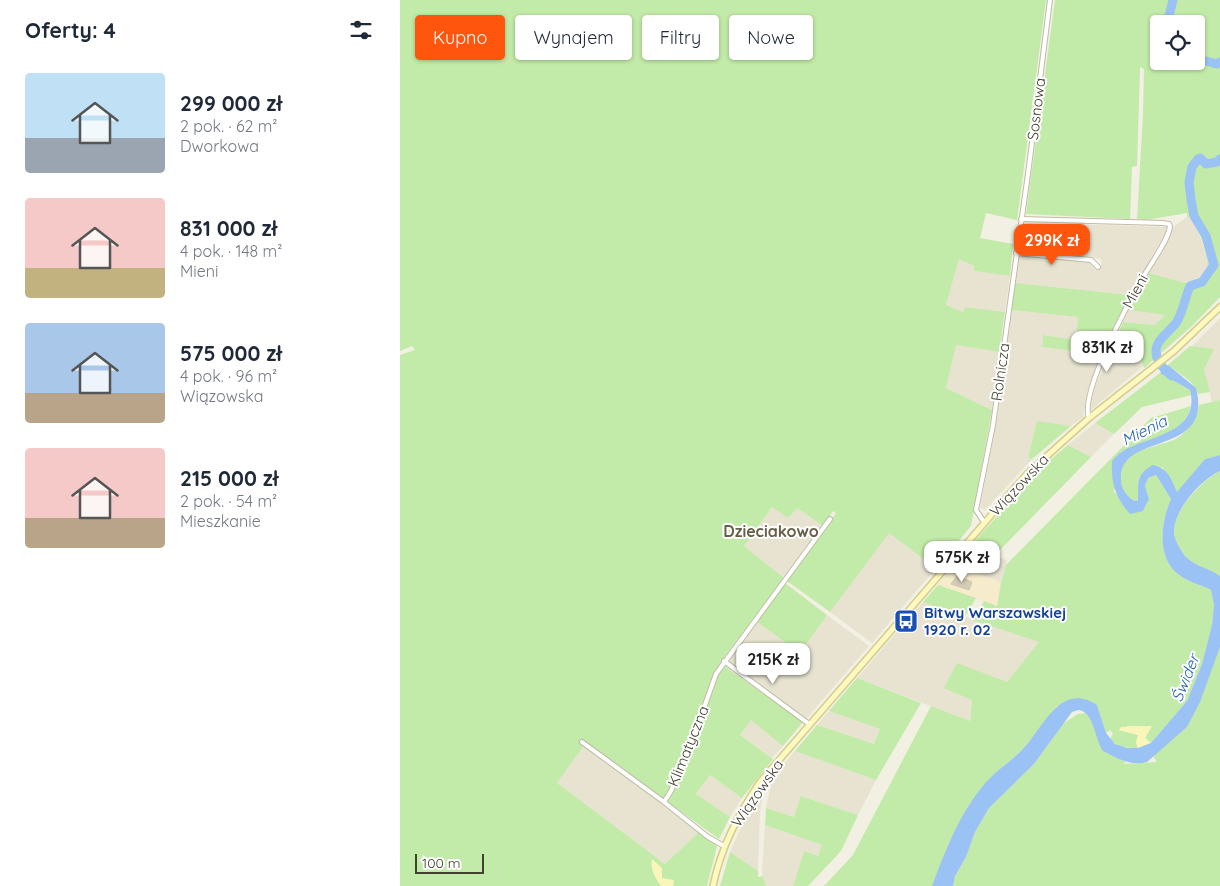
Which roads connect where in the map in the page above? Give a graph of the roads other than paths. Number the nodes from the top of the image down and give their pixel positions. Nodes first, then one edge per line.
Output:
1 (1050, 0) edge
2 (1021, 219) junction
3 (1016, 253) junction
4 (1098, 267) dead end
5 (1220, 307) edge
6 (1089, 418) junction
7 (830, 518) dead end
8 (984, 522) junction
9 (724, 661) junction
10 (809, 724) junction
11 (582, 742) dead end
12 (664, 802) junction
13 (724, 846) junction
14 (713, 886) edge

1 - 2 street, Sosnowa
2 - 3 street, Rolnicza
2 - 6 street, Mieni
3 - 4 street
3 - 8 street, Rolnicza
5 - 6 main road, Wiązowska
6 - 8 main road, Wiązowska
7 - 9 street, Klimatyczna
8 - 10 main road, Wiązowska
9 - 10 street
9 - 12 street, Klimatyczna
10 - 13 main road, Wiązowska
11 - 12 street
12 - 13 street
13 - 14 main road, Wiązowska

